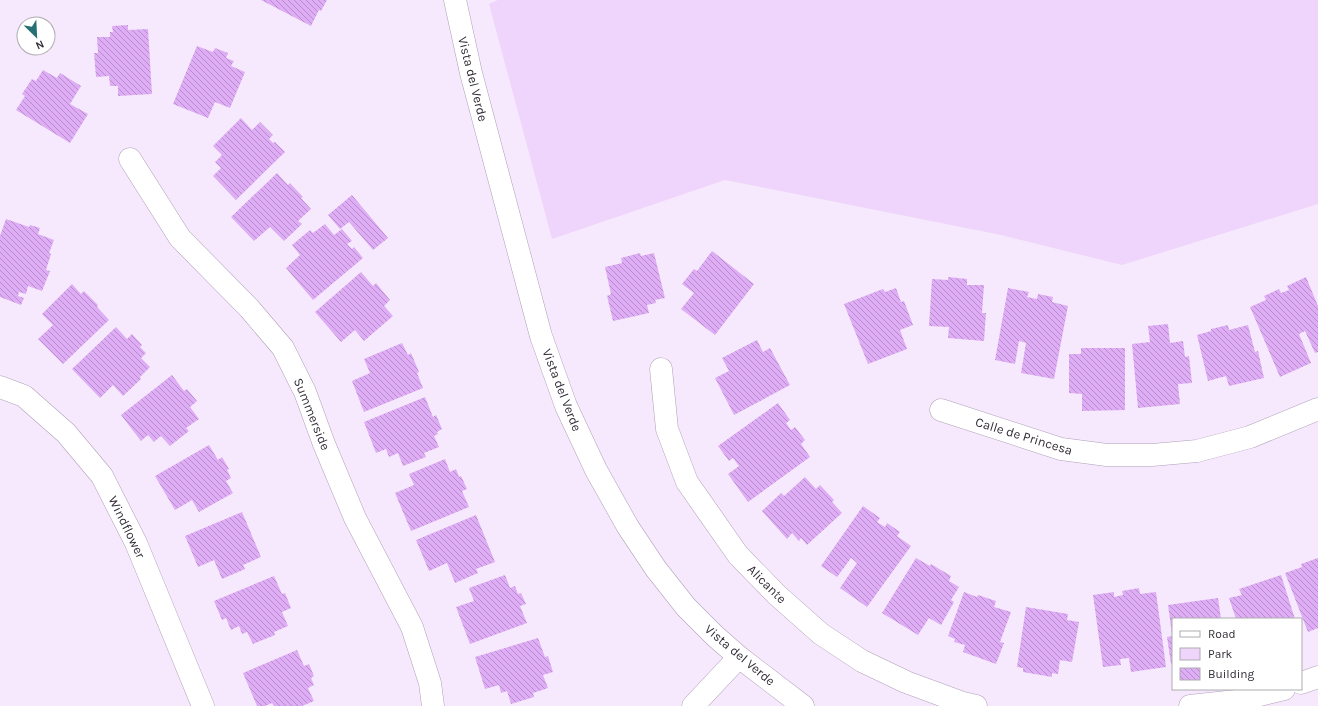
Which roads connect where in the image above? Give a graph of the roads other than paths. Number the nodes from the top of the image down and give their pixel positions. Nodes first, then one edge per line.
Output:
1 (455, 0) edge
2 (130, 159) dead end
3 (661, 370) dead end
4 (0, 387) edge
5 (1318, 409) edge
6 (941, 410) dead end
7 (739, 657) junction
8 (1318, 677) edge
9 (1302, 684) edge
10 (1280, 690) edge
11 (203, 706) edge
12 (433, 706) edge
13 (693, 706) edge
14 (803, 706) edge
15 (976, 706) edge
16 (1190, 706) edge

1 - 7 street, Vista del Verde
2 - 12 street, Summerside
3 - 15 street, Alicante
4 - 11 street, Windflower
5 - 6 street, Calle de Princesa
7 - 13 street
7 - 14 street, Vista del Verde
8 - 9 street
10 - 16 street

